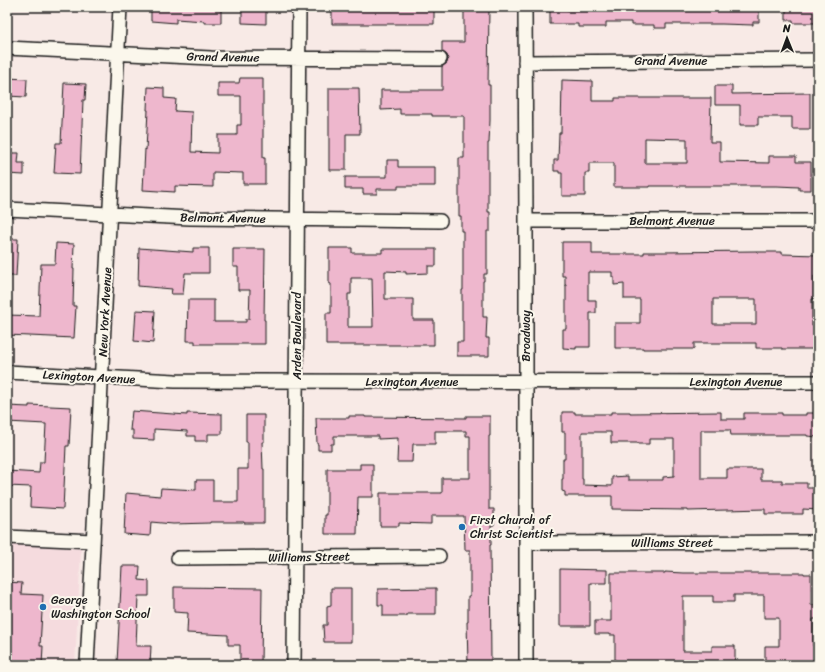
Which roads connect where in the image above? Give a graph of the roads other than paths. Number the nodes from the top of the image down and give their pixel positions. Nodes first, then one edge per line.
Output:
1 (120, 7) edge
2 (299, 7) edge
3 (525, 7) edge
4 (7, 48) edge
5 (118, 53) junction
6 (299, 58) junction
7 (440, 59) dead end
8 (818, 60) edge
9 (525, 62) junction
10 (7, 209) edge
11 (110, 214) junction
12 (298, 219) junction
13 (440, 221) dead end
14 (526, 221) junction
15 (818, 221) edge
16 (7, 372) edge
17 (102, 377) junction
18 (296, 382) junction
19 (525, 382) junction
20 (818, 382) edge
21 (7, 537) edge
22 (93, 541) junction
23 (818, 542) edge
24 (526, 543) junction
25 (439, 556) dead end
26 (178, 558) dead end
27 (295, 558) junction
28 (87, 665) edge
29 (294, 665) edge
30 (526, 665) edge

1 - 5 street, New York Avenue
2 - 6 street, Arden Boulevard
3 - 9 street, Broadway
4 - 5 street, Grand Avenue
5 - 6 street, Grand Avenue
5 - 11 street, New York Avenue
6 - 7 street, Grand Avenue
6 - 12 street, Arden Boulevard
8 - 9 street, Grand Avenue
9 - 14 street, Broadway
10 - 11 street, Belmont Avenue
11 - 12 street, Belmont Avenue
11 - 17 street, New York Avenue
12 - 13 street, Belmont Avenue
12 - 18 street, Arden Boulevard
14 - 15 street, Belmont Avenue
14 - 19 street, Broadway
16 - 17 street, Lexington Avenue
17 - 18 street, Lexington Avenue
17 - 22 street, New York Avenue
18 - 19 street, Lexington Avenue
18 - 27 street, Arden Boulevard
19 - 20 street, Lexington Avenue
19 - 24 street, Broadway
21 - 22 street
22 - 28 street, New York Avenue
23 - 24 street, Williams Street
24 - 30 street, Broadway
25 - 27 street, Williams Street
26 - 27 street, Williams Street
27 - 29 street, Arden Boulevard

